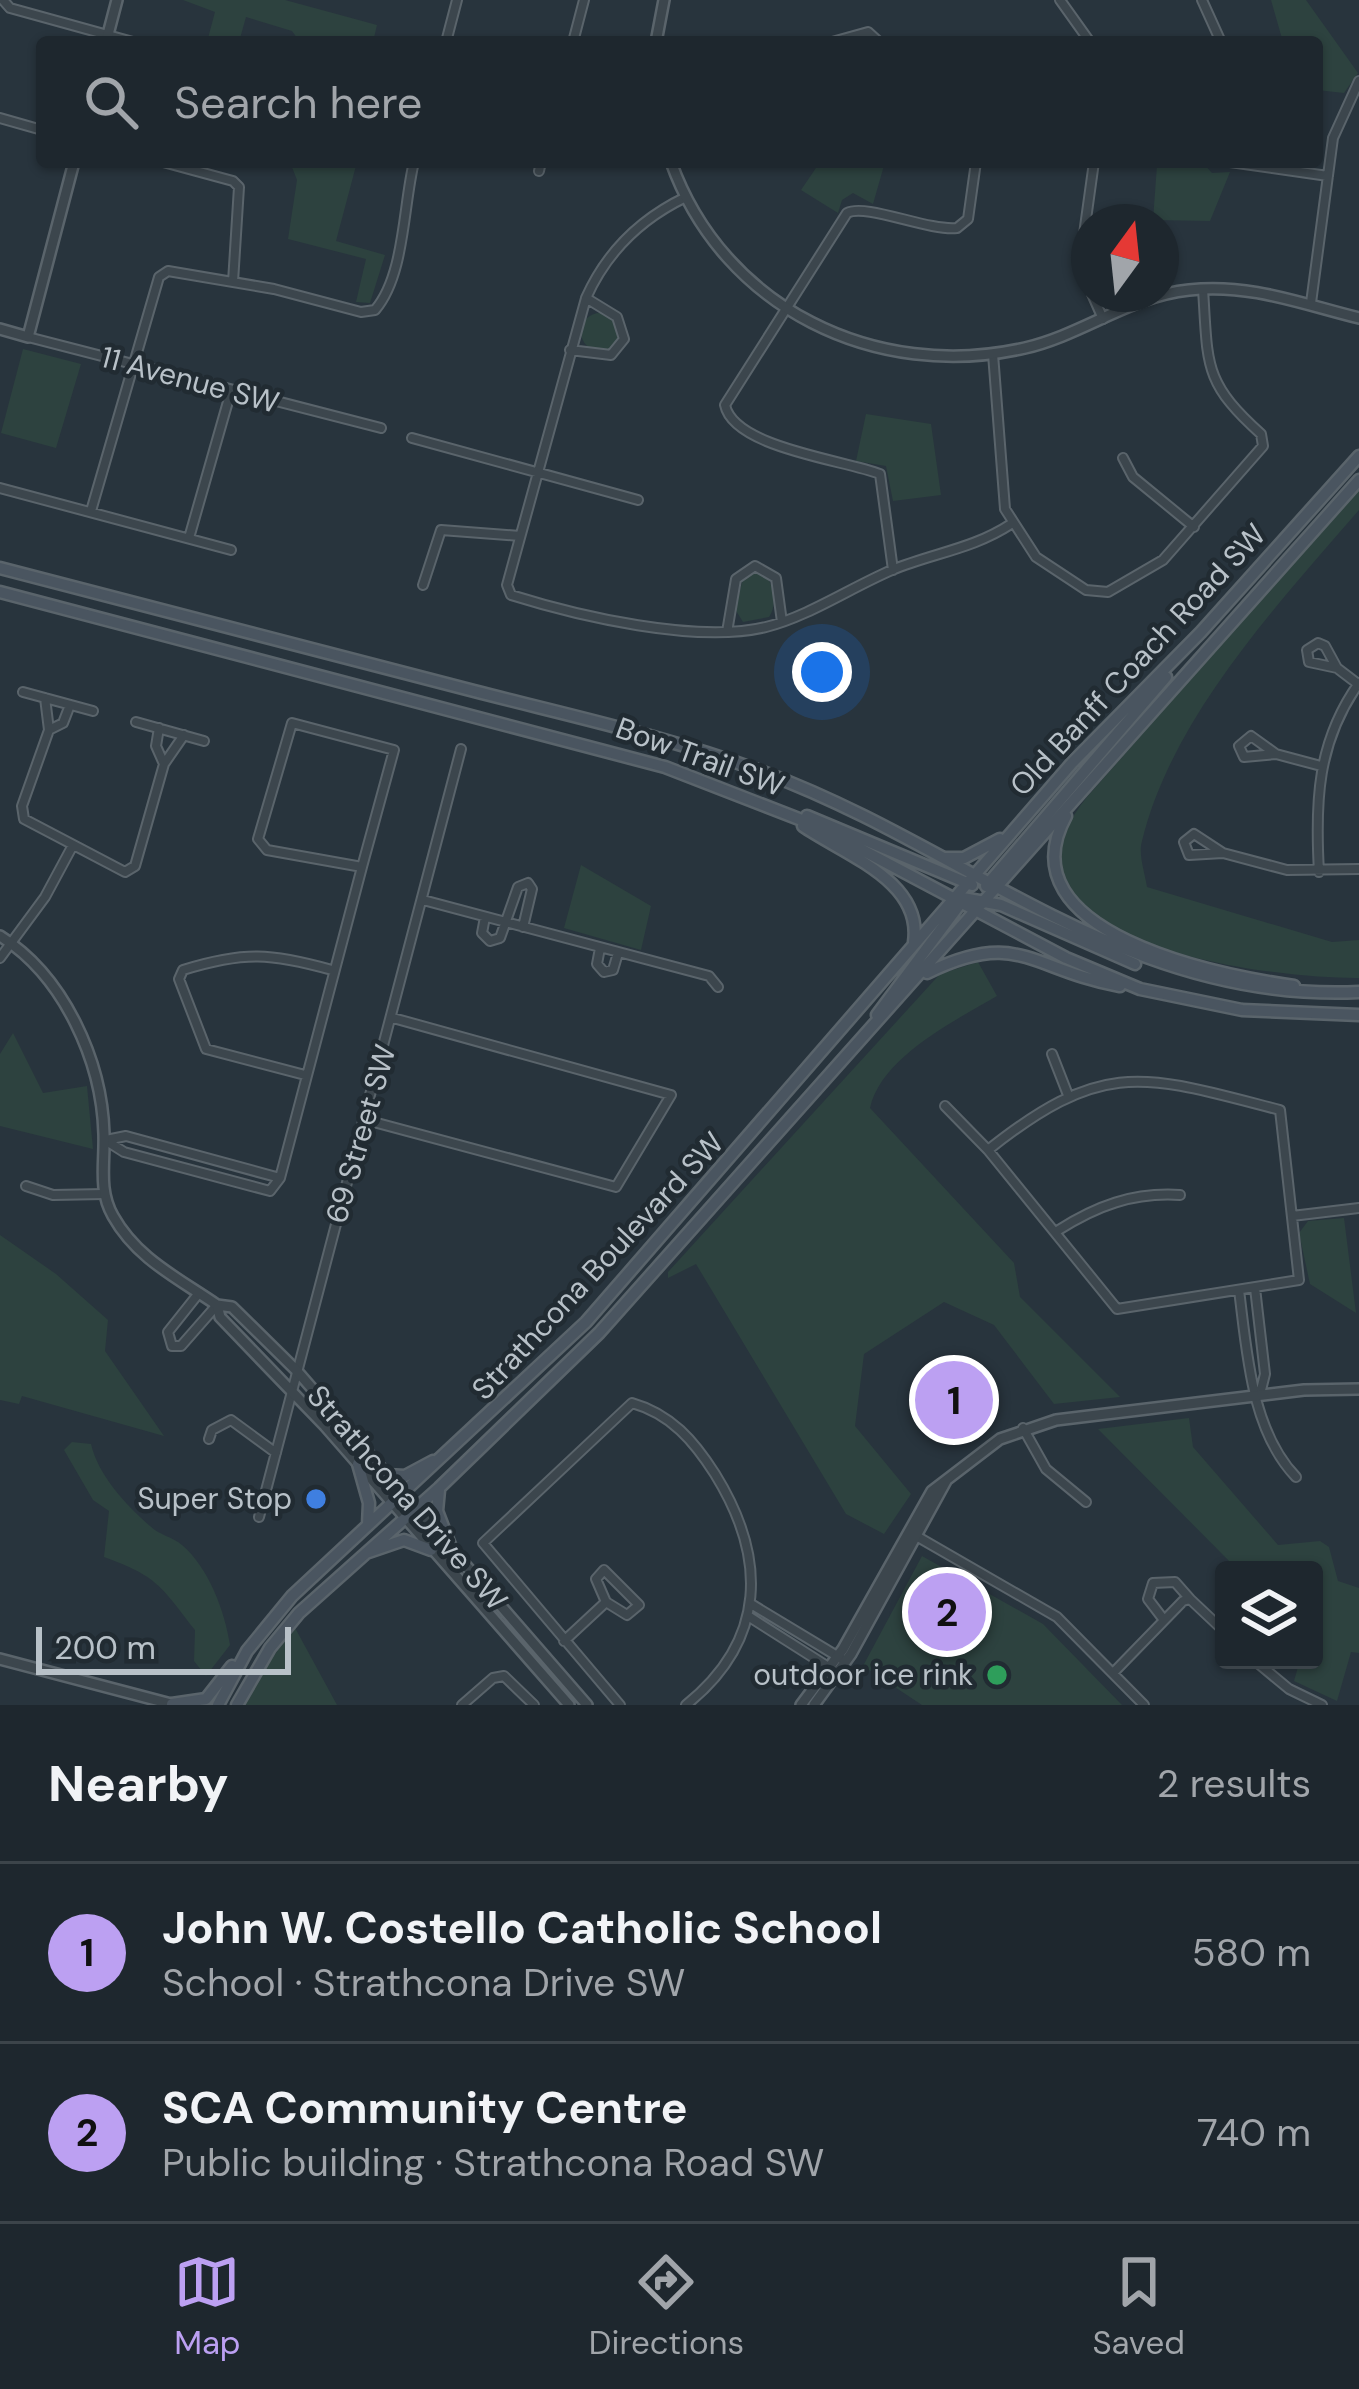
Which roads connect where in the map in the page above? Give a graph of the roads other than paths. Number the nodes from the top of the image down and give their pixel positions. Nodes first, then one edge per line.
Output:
1 (4, 0) edge
2 (117, 0) edge
3 (457, 0) edge
4 (584, 0) edge
5 (664, 0) edge
6 (1060, 0) edge
7 (1217, 0) edge
8 (1204, 4) edge
9 (98, 36) edge
10 (108, 36) edge
11 (448, 36) edge
12 (575, 36) edge
13 (657, 36) edge
14 (1086, 36) edge
15 (1218, 36) edge
16 (1359, 81) edge
17 (0, 118) edge
18 (36, 128) edge
19 (72, 168) edge
20 (185, 168) edge
21 (413, 168) edge
22 (674, 168) edge
23 (975, 168) edge
24 (1093, 168) edge
25 (1272, 168) edge
26 (1328, 176) junction
27 (686, 197) junction
28 (1089, 204) edge
29 (233, 282) junction
30 (1203, 289) junction
31 (586, 298) junction
32 (1311, 303) junction
33 (785, 310) junction
34 (1100, 312) edge
35 (1103, 319) junction
36 (1358, 320) edge
37 (0, 329) edge
38 (28, 337) junction
39 (570, 350) junction
40 (993, 354) junction
41 (135, 365) junction
42 (231, 391) junction
43 (382, 428) dead end
44 (412, 438) dead end
45 (1359, 456) edge
46 (1123, 458) dead end
47 (537, 474) junction
48 (1359, 480) edge
49 (0, 488) edge
50 (638, 500) dead end
51 (91, 511) junction
52 (1011, 524) junction
53 (1194, 527) junction
54 (520, 536) junction
55 (189, 538) junction
56 (230, 550) dead end
57 (0, 568) edge
58 (893, 570) junction
59 (423, 585) dead end
60 (0, 592) edge
61 (782, 622) junction
62 (728, 632) junction
63 (1201, 632) junction
64 (1337, 668) dead end
65 (1359, 684) edge
66 (23, 692) dead end
67 (45, 698) junction
68 (70, 705) junction
69 (93, 711) dead end
70 (136, 722) dead end
71 (159, 728) junction
72 (50, 730) junction
73 (184, 735) junction
74 (204, 741) dead end
75 (461, 749) dead end
76 (1276, 754) dead end
77 (164, 764) junction
78 (1321, 766) junction
79 (1075, 800) junction
80 (780, 810) junction
81 (1012, 830) junction
82 (73, 845) junction
83 (1223, 853) junction
84 (938, 857) junction
85 (362, 867) junction
86 (1359, 869) edge
87 (1319, 872) junction
88 (976, 893) junction
89 (423, 900) junction
90 (485, 917) junction
91 (506, 922) junction
92 (524, 927) junction
93 (5, 940) edge
94 (913, 944) junction
95 (600, 948) junction
96 (618, 952) junction
97 (0, 958) edge
98 (332, 970) junction
99 (924, 974) junction
100 (718, 987) dead end
101 (1140, 989) junction
102 (1352, 992) edge
103 (1359, 1015) edge
104 (393, 1018) junction
105 (1052, 1054) dead end
106 (847, 1056) junction
107 (304, 1075) junction
108 (1068, 1094) junction
109 (945, 1106) dead end
110 (366, 1120) junction
111 (105, 1140) junction
112 (988, 1150) junction
113 (280, 1178) junction
114 (26, 1186) dead end
115 (104, 1193) junction
116 (1180, 1196) dead end
117 (1359, 1208) edge
118 (1292, 1216) junction
119 (1057, 1231) junction
120 (1255, 1288) junction
121 (1239, 1290) junction
122 (200, 1293) junction
123 (217, 1305) junction
124 (296, 1370) junction
125 (1359, 1389) edge
126 (293, 1393) junction
127 (1259, 1395) junction
128 (1023, 1429) junction
129 (209, 1439) dead end
130 (457, 1447) junction
131 (277, 1453) junction
132 (358, 1464) junction
133 (386, 1475) junction
134 (1296, 1477) dead end
135 (439, 1489) junction
136 (404, 1495) junction
137 (1086, 1502) dead end
138 (393, 1505) junction
139 (414, 1508) junction
140 (259, 1517) dead end
141 (403, 1517) junction
142 (368, 1526) junction
143 (913, 1533) junction
144 (431, 1550) junction
145 (452, 1550) junction
146 (357, 1556) junction
147 (1190, 1599) junction
148 (606, 1602) junction
149 (751, 1604) junction
150 (748, 1616) junction
151 (1164, 1620) junction
152 (1215, 1623) edge
153 (564, 1641) junction
154 (247, 1651) junction
155 (0, 1659) edge
156 (842, 1659) junction
157 (1264, 1669) edge
158 (834, 1671) junction
159 (1113, 1673) junction
160 (174, 1705) edge
161 (218, 1705) edge
162 (237, 1705) edge
163 (461, 1705) edge
164 (534, 1705) edge
165 (568, 1705) edge
166 (586, 1705) edge
167 (620, 1705) edge
168 (686, 1705) edge
169 (801, 1705) edge
170 (814, 1705) edge
171 (1144, 1705) edge
172 (1322, 1705) edge

1 - 9 street
2 - 10 street
3 - 11 street
4 - 12 street
5 - 13 street
6 - 14 street
7 - 8 street
8 - 15 street
16 - 26 street
17 - 18 street
19 - 38 street
20 - 29 street
21 - 29 street
22 - 27 street
23 - 33 street
24 - 28 street
25 - 26 street
26 - 32 street
27 - 31 street
27 - 33 street
29 - 41 street
30 - 32 street
30 - 35 street
30 - 53 street
31 - 39 street
31 - 39 street
32 - 36 street
33 - 40 street
33 - 58 street
34 - 35 street
35 - 40 street
37 - 38 street, 11 Avenue SW
38 - 41 street, 11 Avenue SW
39 - 47 street
40 - 52 street
41 - 42 street, 11 Avenue SW
41 - 51 street
42 - 43 street, 11 Avenue SW
42 - 55 street
44 - 47 street
45 - 63 main road, Old Banff Coach Road SW
46 - 53 street
47 - 50 street
47 - 54 street
48 - 79 main road, Old Banff Coach Road SW
49 - 51 street
51 - 55 street
52 - 53 street
52 - 58 street
54 - 59 street
54 - 62 street
55 - 56 street
57 - 84 main road, Bow Trail SW
58 - 61 street
60 - 80 main road, Bow Trail SW
61 - 62 street
61 - 62 street
63 - 81 main road, Old Banff Coach Road SW
63 - 88 main road
64 - 65 street
65 - 78 street
66 - 67 street
67 - 68 street
67 - 72 street
68 - 69 street
68 - 72 street
70 - 71 street
71 - 73 street
71 - 77 street
72 - 82 street
73 - 74 street
73 - 77 street
75 - 89 street, 69 Street SW
76 - 78 street
77 - 82 street
78 - 87 street
79 - 88 main road, Old Banff Coach Road SW
79 - 102 main road
80 - 88 main road, Bow Trail SW
80 - 88 main road
80 - 94 main road
81 - 84 main road
81 - 88 main road, Old Banff Coach Road SW
82 - 93 street
83 - 83 street
83 - 87 street
84 - 88 main road, Bow Trail SW
85 - 85 street
85 - 98 street
86 - 87 street
88 - 94 main road, Strathcona Boulevard SW
88 - 99 main road, Strathcona Boulevard SW
88 - 101 main road, Bow Trail SW
88 - 102 main road
88 - 106 main road
89 - 90 street
89 - 104 street, 69 Street SW
90 - 91 street
90 - 91 street
91 - 92 street
91 - 92 street
92 - 95 street
93 - 97 street
93 - 111 street
94 - 130 main road, Strathcona Boulevard SW
95 - 96 street
95 - 96 street
96 - 100 street
98 - 107 street
98 - 107 street
99 - 101 main road
99 - 106 main road, Strathcona Boulevard SW
101 - 103 main road, Bow Trail SW
104 - 110 street, 69 Street SW
104 - 110 street
105 - 108 street
106 - 135 main road, Strathcona Boulevard SW
107 - 113 street
108 - 112 street
108 - 118 street
109 - 112 street
110 - 124 street, 69 Street SW
111 - 113 street
111 - 113 street
111 - 115 street
112 - 119 street
114 - 115 street
115 - 122 street, Strathcona Drive SW
116 - 119 street
117 - 118 street
118 - 120 street
119 - 121 street
120 - 121 street
120 - 127 street
121 - 127 street
122 - 123 street, Strathcona Drive SW
122 - 123 street
123 - 124 street, Strathcona Drive SW
123 - 126 street, Strathcona Drive SW
124 - 126 street, 69 Street SW
124 - 133 street, Strathcona Drive SW
125 - 127 street
126 - 131 street, 69 Street SW
126 - 132 street, Strathcona Drive SW
127 - 128 street
127 - 134 street
128 - 137 street
128 - 143 street
129 - 131 street
130 - 133 main road
130 - 136 main road, Strathcona Boulevard SW
131 - 140 street, 69 Street SW
132 - 138 street, Strathcona Drive SW
132 - 142 main road
133 - 136 street, Strathcona Drive SW
135 - 139 main road, Strathcona Boulevard SW
135 - 145 main road
136 - 138 main road, Strathcona Boulevard SW
136 - 139 street, Strathcona Drive SW
138 - 141 street, Strathcona Drive SW
138 - 142 main road, Strathcona Boulevard SW
139 - 141 main road, Strathcona Boulevard SW
139 - 145 street, Strathcona Drive SW
141 - 144 street, Strathcona Drive SW
141 - 146 main road, Strathcona Boulevard SW
142 - 154 main road, Strathcona Boulevard SW
143 - 156 street
143 - 159 street
144 - 146 main road
144 - 165 street, Strathcona Drive SW
145 - 166 street, Strathcona Drive SW
146 - 162 main road, Strathcona Boulevard SW
147 - 151 street
147 - 151 street
147 - 152 street
148 - 148 street
148 - 153 street
149 - 150 street
149 - 153 street
149 - 156 street
150 - 158 street
150 - 168 street
151 - 159 street
153 - 167 street
154 - 160 main road
154 - 161 main road, Strathcona Boulevard SW
155 - 160 street
156 - 158 street
157 - 172 street
158 - 169 street
158 - 170 street
159 - 171 street
163 - 164 street

